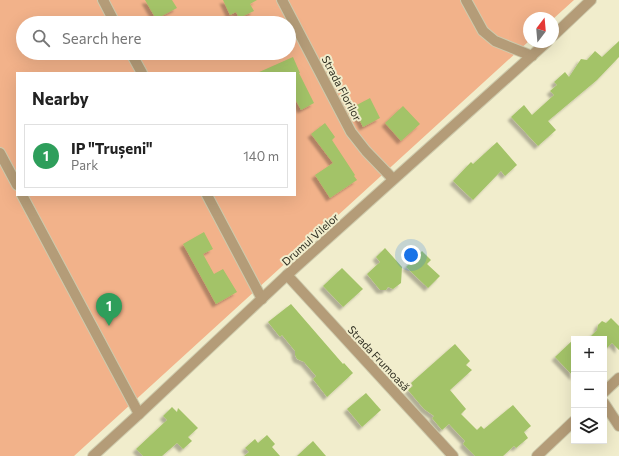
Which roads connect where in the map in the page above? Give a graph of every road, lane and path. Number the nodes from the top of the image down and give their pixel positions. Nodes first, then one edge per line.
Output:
1 (103, 0) edge
2 (282, 0) edge
3 (466, 0) edge
4 (591, 0) edge
5 (111, 16) edge
6 (290, 16) edge
7 (296, 27) edge
8 (559, 30) edge
9 (541, 48) edge
10 (532, 56) junction
11 (135, 60) edge
12 (141, 72) edge
13 (0, 153) edge
14 (393, 179) junction
15 (16, 183) edge
16 (23, 196) edge
17 (207, 196) edge
18 (287, 275) junction
19 (262, 299) junction
20 (619, 378) edge
21 (607, 389) edge
22 (607, 408) edge
23 (139, 414) junction
24 (571, 423) edge
25 (619, 426) edge
26 (92, 456) edge
27 (453, 456) edge
28 (537, 456) edge

1 - 5 street
2 - 6 street, Strada Florilor
3 - 10 street
4 - 8 street
7 - 14 street, Strada Florilor
9 - 10 street, Drumul Vilelor
10 - 14 street, Drumul Vilelor
11 - 12 street
13 - 15 street
14 - 18 street, Drumul Vilelor
16 - 23 street
17 - 19 street
18 - 19 street, Drumul Vilelor
18 - 27 street, Strada Frumoasă
19 - 23 street, Drumul Vilelor
20 - 21 street
22 - 25 street
23 - 26 street, Drumul Vilelor
24 - 28 street

